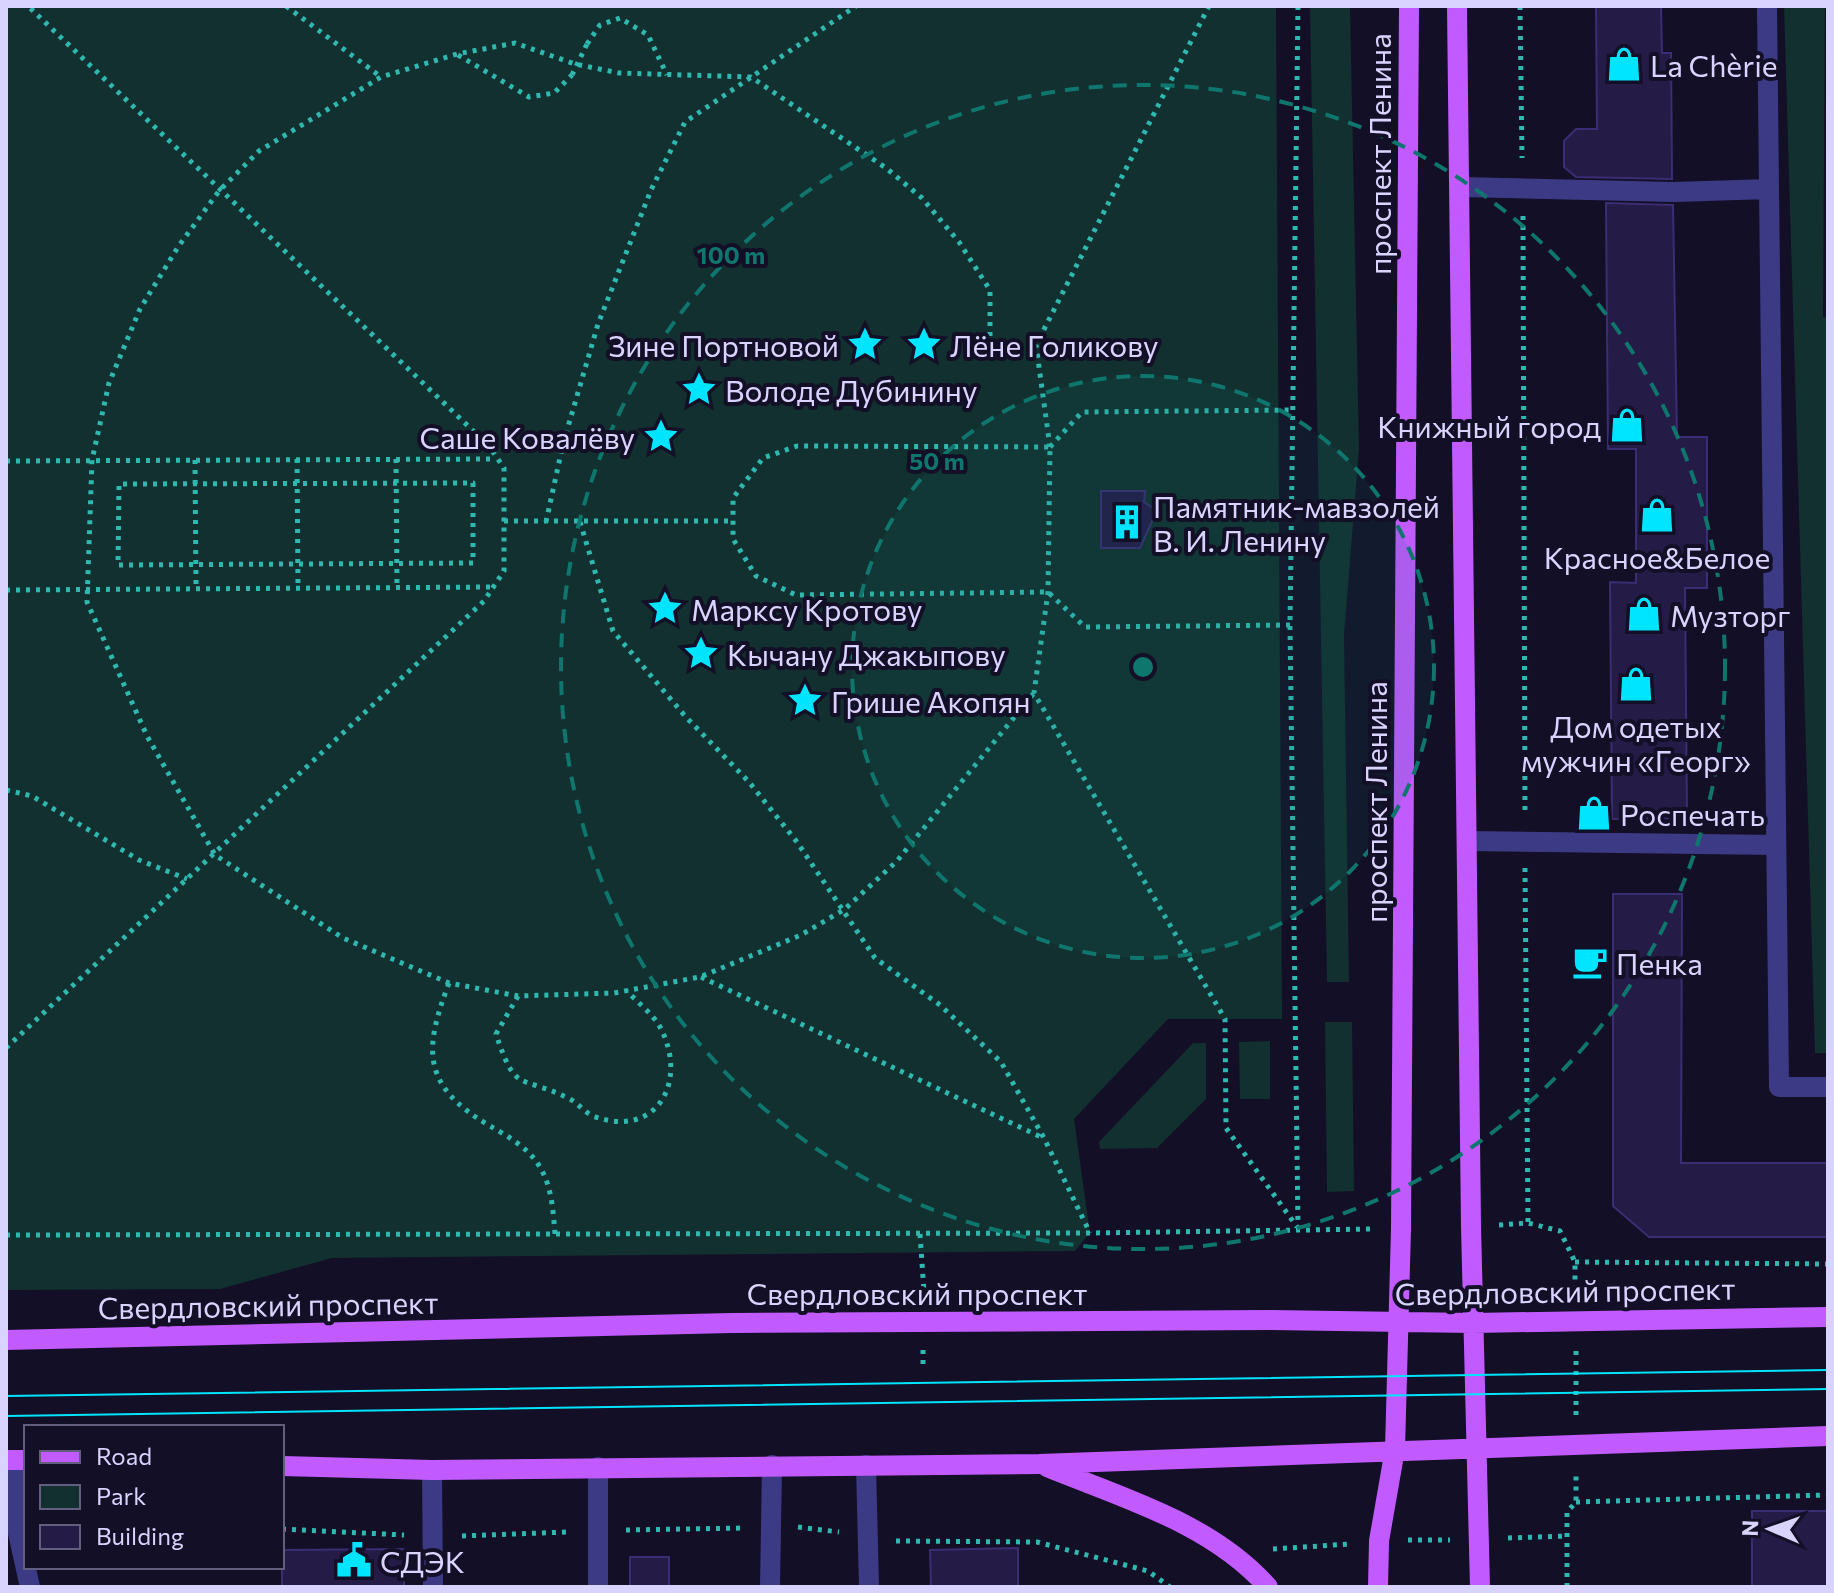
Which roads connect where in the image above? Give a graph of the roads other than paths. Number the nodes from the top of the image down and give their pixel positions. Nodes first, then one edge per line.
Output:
1 (1409, 6) edge
2 (1457, 6) edge
3 (1767, 6) edge
4 (1461, 187) junction
5 (1769, 189) junction
6 (1469, 841) junction
7 (1776, 845) junction
8 (1828, 1087) edge
9 (1828, 1317) edge
10 (1398, 1322) junction
11 (1473, 1323) junction
12 (6, 1340) edge
13 (1828, 1436) edge
14 (1476, 1446) junction
15 (1395, 1449) junction
16 (16, 1460) edge
17 (1039, 1464) junction
18 (772, 1465) junction
19 (866, 1465) junction
20 (284, 1466) edge
21 (598, 1467) junction
22 (432, 1470) junction
23 (24, 1560) edge
24 (433, 1587) edge
25 (598, 1587) edge
26 (770, 1587) edge
27 (869, 1587) edge
28 (1268, 1587) edge
29 (1378, 1587) edge
30 (1480, 1587) edge

1 - 10 main road, проспект Ленина
2 - 4 main road
3 - 5 lane
4 - 5 lane
4 - 6 main road
5 - 7 lane
6 - 7 lane
6 - 11 main road
7 - 8 lane
9 - 11 main road, Свердловский проспект
10 - 11 main road, Свердловский проспект
10 - 12 main road, Свердловский проспект
10 - 15 main road, проспект Ленина
11 - 14 main road
13 - 14 main road
14 - 15 main road
14 - 30 main road
15 - 17 main road
15 - 29 main road, проспект Ленина
16 - 23 lane
17 - 19 main road
17 - 28 main road
18 - 19 main road
18 - 21 main road
18 - 26 lane
19 - 27 lane
20 - 22 main road
21 - 22 main road
21 - 25 lane
22 - 24 lane

